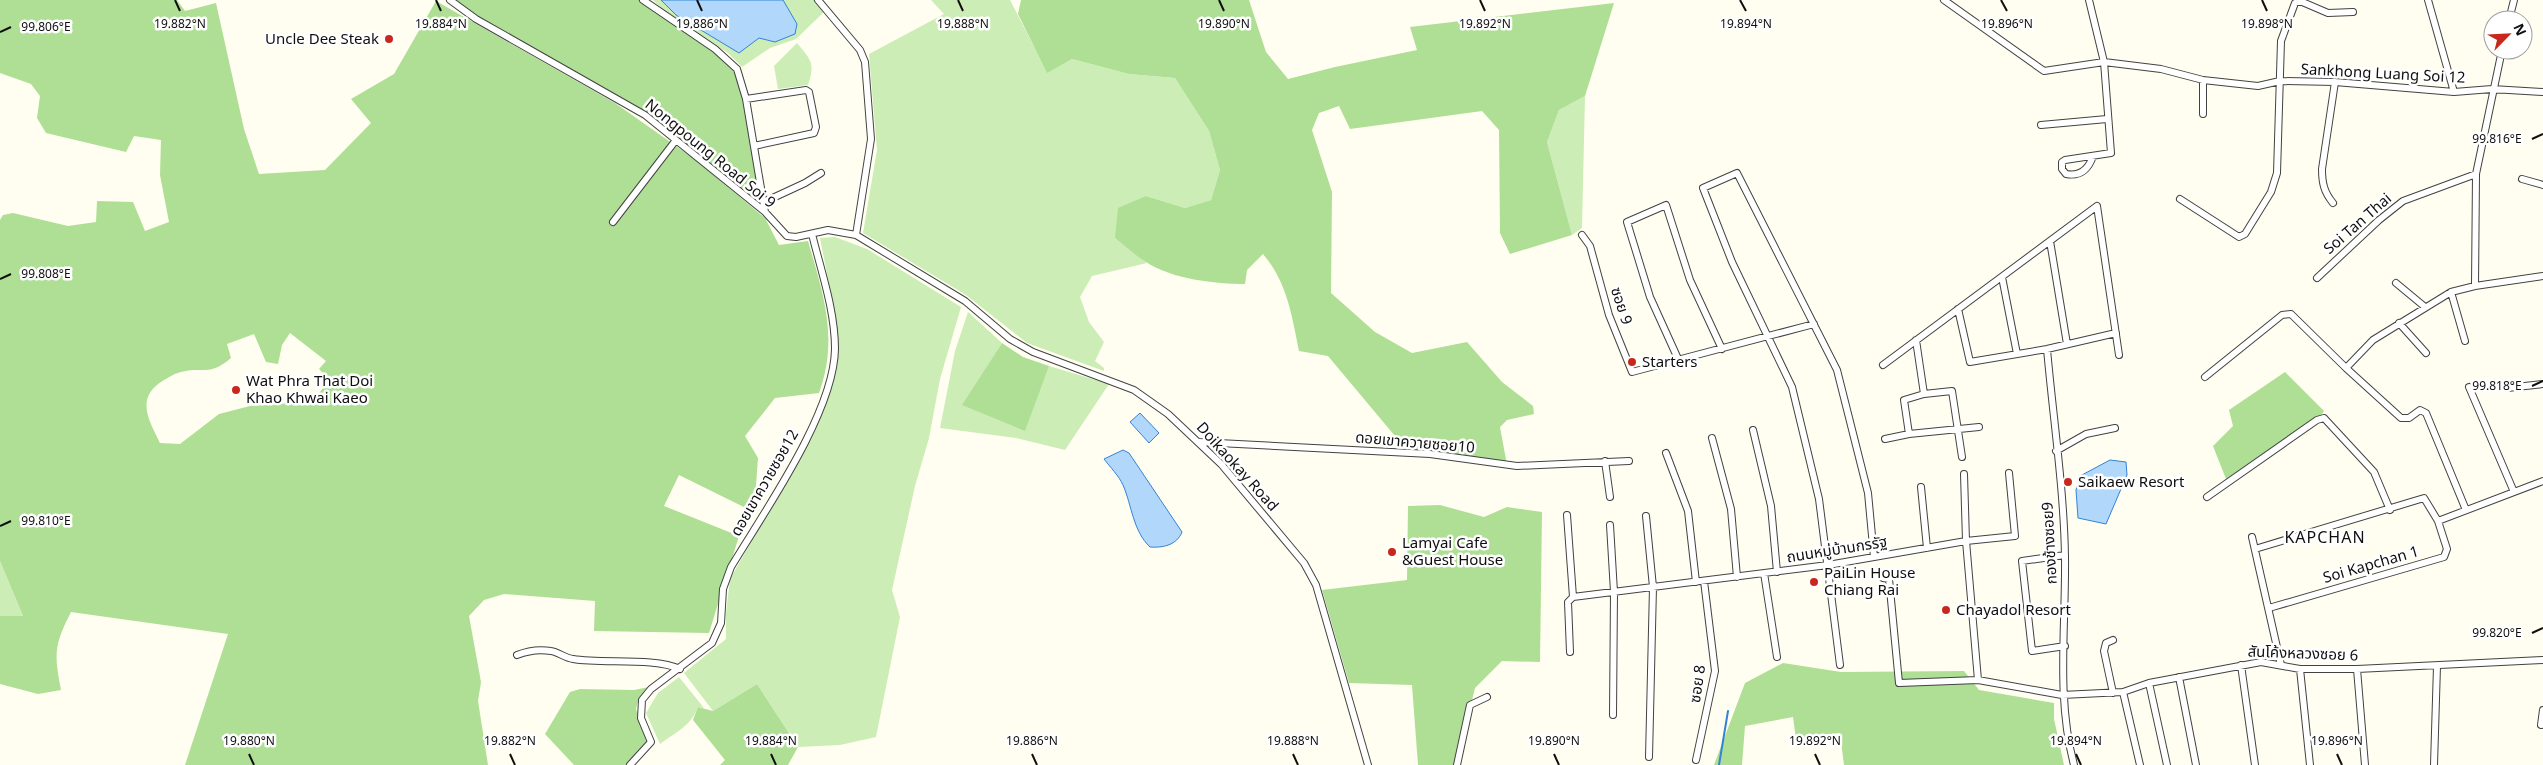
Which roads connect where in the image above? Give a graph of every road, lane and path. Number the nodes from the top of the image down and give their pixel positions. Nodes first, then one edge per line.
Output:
1 (450, 0) edge
2 (643, 0) edge
3 (818, 0) edge
4 (1944, 0) edge
5 (2090, 0) edge
6 (2428, 0) edge
7 (2353, 12) dead end
8 (2499, 60) edge
9 (2104, 62) junction
10 (2202, 80) junction
11 (2280, 81) junction
12 (2336, 82) junction
13 (2492, 89) junction
14 (2454, 92) junction
15 (2543, 92) edge
16 (746, 100) junction
17 (2203, 114) dead end
18 (2107, 119) junction
19 (2041, 125) dead end
20 (676, 140) junction
21 (754, 146) junction
22 (2093, 156) junction
23 (821, 173) dead end
24 (2476, 174) junction
25 (2522, 179) dead end
26 (2543, 185) edge
27 (2180, 199) dead end
28 (764, 202) junction
29 (2333, 203) dead end
30 (765, 212) junction
31 (613, 222) dead end
32 (812, 234) junction
33 (856, 235) junction
34 (1582, 235) dead end
35 (2050, 241) junction
36 (2543, 276) edge
37 (2002, 277) junction
38 (2317, 278) dead end
39 (2396, 283) dead end
40 (2475, 286) junction
41 (2451, 292) junction
42 (2425, 307) junction
43 (1958, 309) junction
44 (2399, 323) junction
45 (1814, 324) junction
46 (2116, 333) junction
47 (1768, 335) junction
48 (1916, 340) junction
49 (2465, 341) dead end
50 (2067, 344) junction
51 (1722, 348) junction
52 (2047, 349) junction
53 (2017, 354) junction
54 (2426, 354) dead end
55 (2119, 355) dead end
56 (1679, 361) junction
57 (1883, 365) dead end
58 (2346, 368) junction
59 (2205, 377) dead end
60 (2543, 384) edge
61 (2469, 387) dead end
62 (2507, 388) dead end
63 (1924, 394) junction
64 (1979, 427) dead end
65 (1956, 428) junction
66 (2115, 428) dead end
67 (1753, 430) dead end
68 (1909, 434) junction
69 (1712, 438) dead end
70 (1885, 440) dead end
71 (1199, 442) junction
72 (2056, 451) junction
73 (1666, 453) dead end
74 (1962, 457) dead end
75 (1606, 461) junction
76 (1629, 461) dead end
77 (2009, 473) dead end
78 (1964, 474) dead end
79 (2543, 481) edge
80 (1921, 487) dead end
81 (2514, 492) junction
82 (2207, 496) dead end
83 (1610, 497) dead end
84 (2390, 510) junction
85 (2466, 510) junction
86 (1567, 515) dead end
87 (1646, 516) dead end
88 (2438, 521) junction
89 (1610, 525) dead end
90 (2252, 537) dead end
91 (1966, 541) junction
92 (1927, 548) junction
93 (2255, 548) junction
94 (2065, 555) junction
95 (1874, 557) junction
96 (1828, 566) junction
97 (1777, 572) junction
98 (1764, 573) junction
99 (1737, 576) junction
100 (1882, 578) dead end
101 (1704, 581) junction
102 (1696, 582) junction
103 (1653, 587) junction
104 (1614, 592) junction
105 (1573, 597) junction
106 (2269, 608) junction
107 (2113, 640) dead end
108 (2065, 646) junction
109 (1570, 652) dead end
110 (517, 655) dead end
111 (1777, 657) dead end
112 (2543, 660) edge
113 (1840, 665) dead end
114 (2241, 665) junction
115 (2281, 665) junction
116 (2437, 666) junction
117 (680, 669) junction
118 (2300, 669) junction
119 (2357, 669) junction
120 (2179, 677) junction
121 (1978, 680) junction
122 (2149, 683) junction
123 (2123, 692) junction
124 (2113, 693) junction
125 (2062, 695) junction
126 (1487, 697) dead end
127 (2543, 710) edge
128 (1613, 716) dead end
129 (2541, 725) dead end
130 (1649, 757) dead end
131 (1696, 760) dead end
132 (630, 765) edge
133 (1368, 765) edge
134 (1457, 765) edge
135 (2074, 765) edge
136 (2140, 765) edge
137 (2166, 765) edge
138 (2196, 765) edge
139 (2255, 765) edge
140 (2310, 765) edge
141 (2365, 765) edge
142 (2434, 765) edge

1 - 20 street, Nongpoung Road Soi 9
2 - 16 street
3 - 33 street
4 - 9 street, Sankhong Luang Soi 12
5 - 9 street
6 - 14 street
7 - 11 street
8 - 13 street
9 - 10 street, Sankhong Luang Soi 12
9 - 18 street
10 - 11 street, Sankhong Luang Soi 12
10 - 17 street
11 - 12 street, Sankhong Luang Soi 12
11 - 27 street
12 - 14 street, Sankhong Luang Soi 12
12 - 29 street
13 - 14 street, Sankhong Luang Soi 12
13 - 15 street, Sankhong Luang Soi 12
13 - 24 street
16 - 21 street
16 - 21 street
18 - 19 street
18 - 22 street
20 - 30 street, Nongpoung Road Soi 9
20 - 31 street
21 - 28 street
22 - 22 street
23 - 28 street
24 - 38 street, Soi Tan Thai
24 - 40 street
25 - 26 street
28 - 30 street
30 - 32 street, Nongpoung Road Soi 9
32 - 33 street, Nongpoung Road Soi 9
32 - 117 street, ดอยเขาควายซอย12
33 - 71 street, Doikaokay Road
34 - 56 street, ซอย 9
35 - 37 street
35 - 46 street
35 - 50 street
36 - 40 street
37 - 43 street
37 - 53 street
39 - 42 street
40 - 41 street
41 - 42 street
41 - 49 street
42 - 44 street
43 - 48 street
43 - 53 street
44 - 54 street
44 - 58 street
45 - 47 street
45 - 47 street
45 - 95 street
46 - 50 street
46 - 55 street
47 - 51 street
47 - 96 street
48 - 57 street
48 - 63 street
50 - 52 street
51 - 56 street
51 - 56 street
52 - 53 street
52 - 72 street, กองช้างซอย9
58 - 59 street
58 - 85 street
60 - 62 street
61 - 81 street
63 - 65 street
63 - 68 street
64 - 65 street
65 - 68 street
65 - 74 street
66 - 72 street
67 - 97 street
68 - 70 street
69 - 99 street
71 - 75 street, ดอยเขาควายซอย10
71 - 133 street, Doikaokay Road
72 - 94 street, กองช้างซอย9
73 - 102 street
75 - 76 street, ดอยเขาควายซอย10
75 - 83 street
77 - 91 street, ถนนหมู่บ้านกรรัฐ
78 - 91 street
79 - 81 street
80 - 92 street
81 - 85 street
82 - 84 street
84 - 88 street
84 - 93 street
85 - 88 street
86 - 105 street
87 - 103 street
88 - 106 street, Soi Kapchan 1
89 - 104 street
90 - 93 street
91 - 92 street, ถนนหมู่บ้านกรรัฐ
91 - 121 street
92 - 95 street, ถนนหมู่บ้านกรรัฐ
93 - 106 street
94 - 108 street, กองช้างซอย9
94 - 108 street
95 - 96 street, ถนนหมู่บ้านกรรัฐ
96 - 97 street, ถนนหมู่บ้านกรรัฐ
96 - 113 street
97 - 98 street, ถนนหมู่บ้านกรรัฐ
98 - 99 street, ถนนหมู่บ้านกรรัฐ
98 - 111 street
99 - 101 street, ถนนหมู่บ้านกรรัฐ
100 - 121 street, สันโค้งหลวงซอย 6
101 - 102 street, ถนนหมู่บ้านกรรัฐ
101 - 131 street, ซอย 8
102 - 103 street, ถนนหมู่บ้านกรรัฐ
103 - 104 street, ถนนหมู่บ้านกรรัฐ
103 - 130 street
104 - 105 street, ถนนหมู่บ้านกรรัฐ
104 - 128 street
105 - 109 street
106 - 115 street
107 - 124 street
108 - 125 street, กองช้างซอย9
110 - 117 street
112 - 116 street, สันโค้งหลวงซอย 6
114 - 115 street, สันโค้งหลวงซอย 6
114 - 120 street, สันโค้งหลวงซอย 6
114 - 139 street
115 - 118 street, สันโค้งหลวงซอย 6
116 - 119 street, สันโค้งหลวงซอย 6
116 - 142 street
117 - 132 street, ดอยเขาควายซอย12
118 - 119 street, สันโค้งหลวงซอย 6
118 - 140 street
119 - 141 street
120 - 122 street, สันโค้งหลวงซอย 6
120 - 138 street
121 - 125 street, สันโค้งหลวงซอย 6
122 - 123 street, สันโค้งหลวงซอย 6
122 - 137 street
123 - 124 street, สันโค้งหลวงซอย 6
123 - 136 street
124 - 125 street, สันโค้งหลวงซอย 6
125 - 135 street, กองช้างซอย9
126 - 134 street
127 - 129 street

